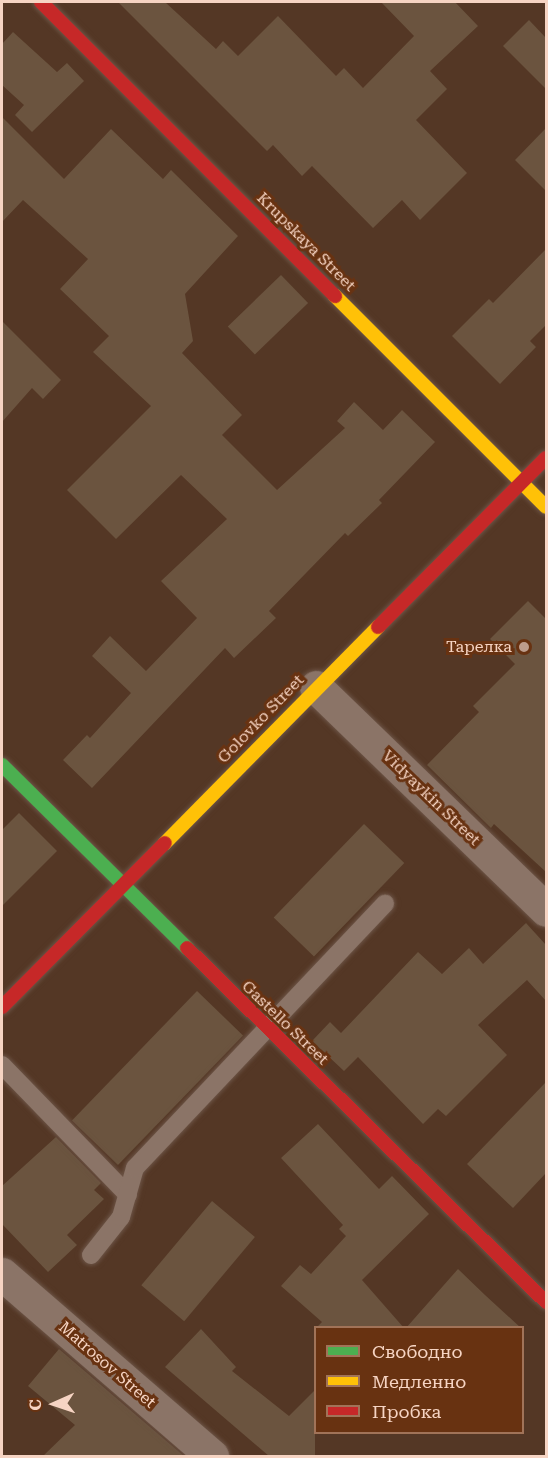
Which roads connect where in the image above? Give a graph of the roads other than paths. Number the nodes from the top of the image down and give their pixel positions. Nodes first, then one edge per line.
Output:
1 (41, 2) edge
2 (546, 458) edge
3 (522, 482) junction
4 (546, 507) edge
5 (316, 687) junction
6 (2, 765) edge
7 (122, 886) junction
8 (385, 904) dead end
9 (546, 910) edge
10 (2, 1007) edge
11 (267, 1029) junction
12 (2, 1065) edge
13 (128, 1195) junction
14 (91, 1255) dead end
15 (2, 1274) edge
16 (546, 1302) edge
17 (212, 1456) edge

1 - 3 street, Krupskaya Street
2 - 3 street, Golovko Street
3 - 4 street, Krupskaya Street
3 - 5 street, Golovko Street
5 - 7 street, Golovko Street
5 - 9 street, Vidyaykin Street
6 - 7 street, Gastello Street
7 - 10 street, Golovko Street
7 - 11 street, Gastello Street
8 - 11 lane
11 - 13 lane
11 - 16 street, Gastello Street
12 - 13 lane
13 - 14 lane
15 - 17 street, Matrosov Street

